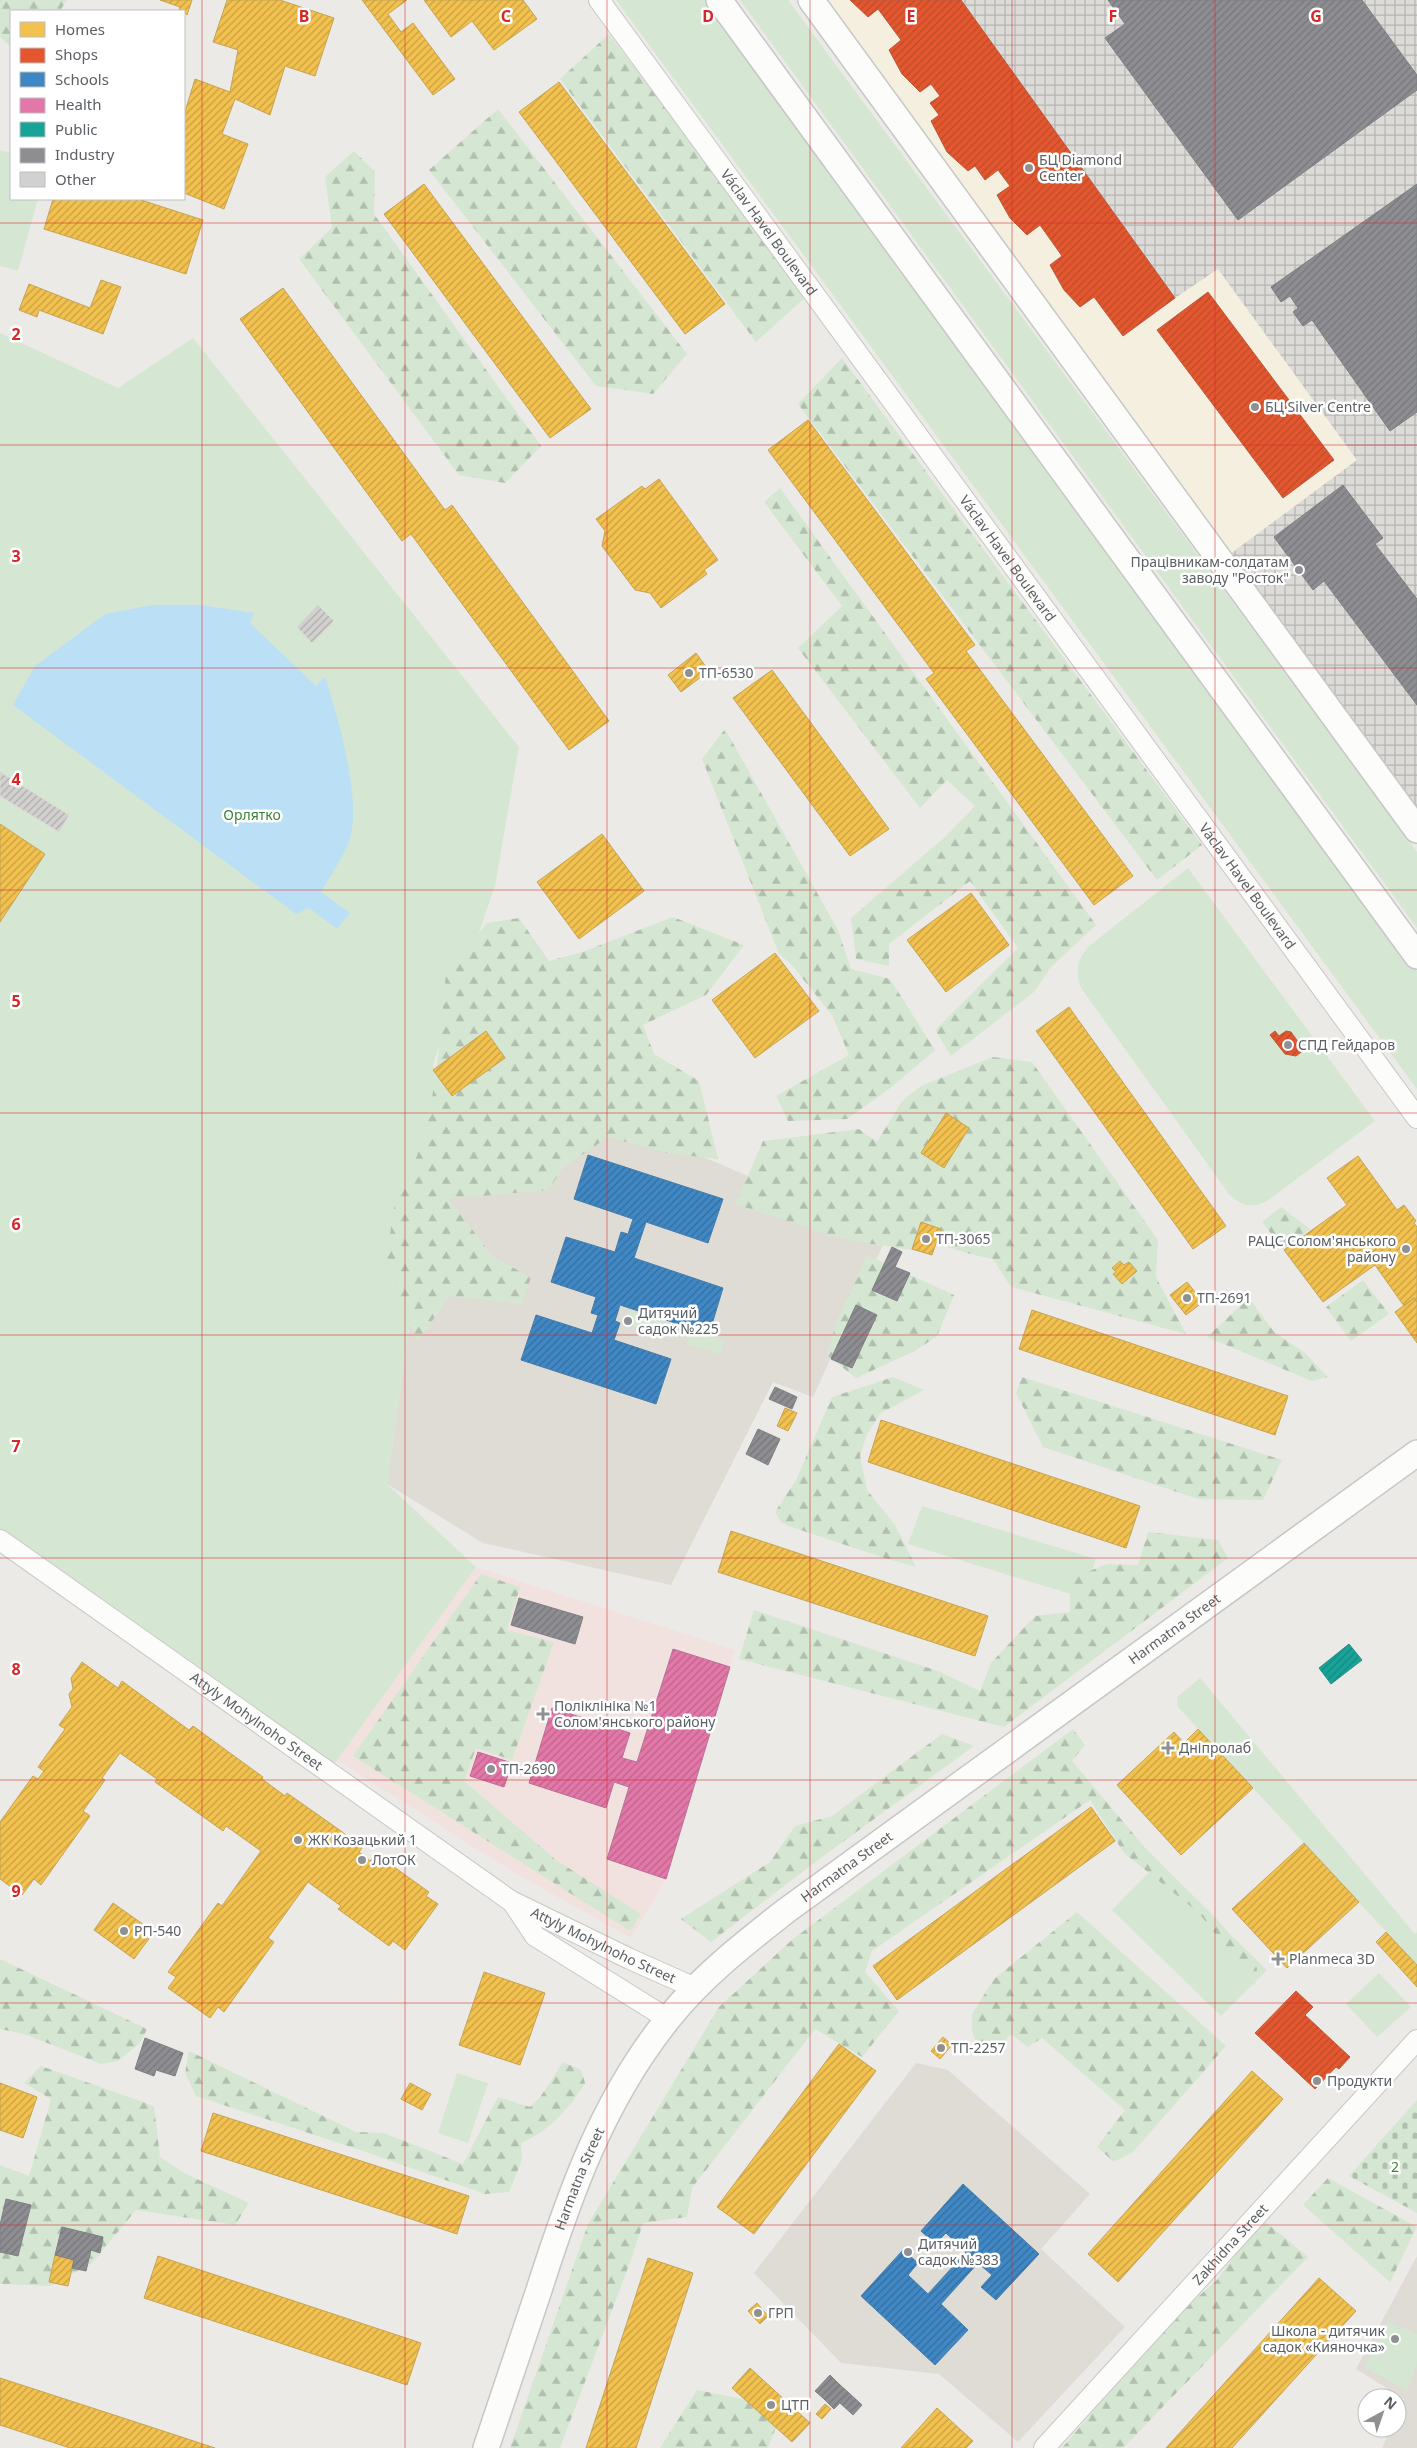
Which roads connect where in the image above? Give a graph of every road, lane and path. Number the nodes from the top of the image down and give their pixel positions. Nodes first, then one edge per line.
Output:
1 (598, 0) edge
2 (719, 0) edge
3 (811, 0) edge
4 (1417, 830) edge
5 (1417, 956) edge
6 (1417, 1118) edge
7 (1417, 1454) edge
8 (0, 1540) edge
9 (511, 1901) junction
10 (695, 1988) junction
11 (668, 2019) junction
12 (1417, 2040) edge
13 (486, 2448) edge
14 (1044, 2448) edge

1 - 6 street, Václav Havel Boulevard
2 - 5 street
3 - 4 street
7 - 10 street, Harmatna Street
8 - 9 street, Attyly Mohylnoho Street
9 - 10 street, Attyly Mohylnoho Street
9 - 11 street, Attyly Mohylnoho Street
10 - 11 street, Harmatna Street
11 - 13 street, Harmatna Street
12 - 14 street, Zakhidna Street

